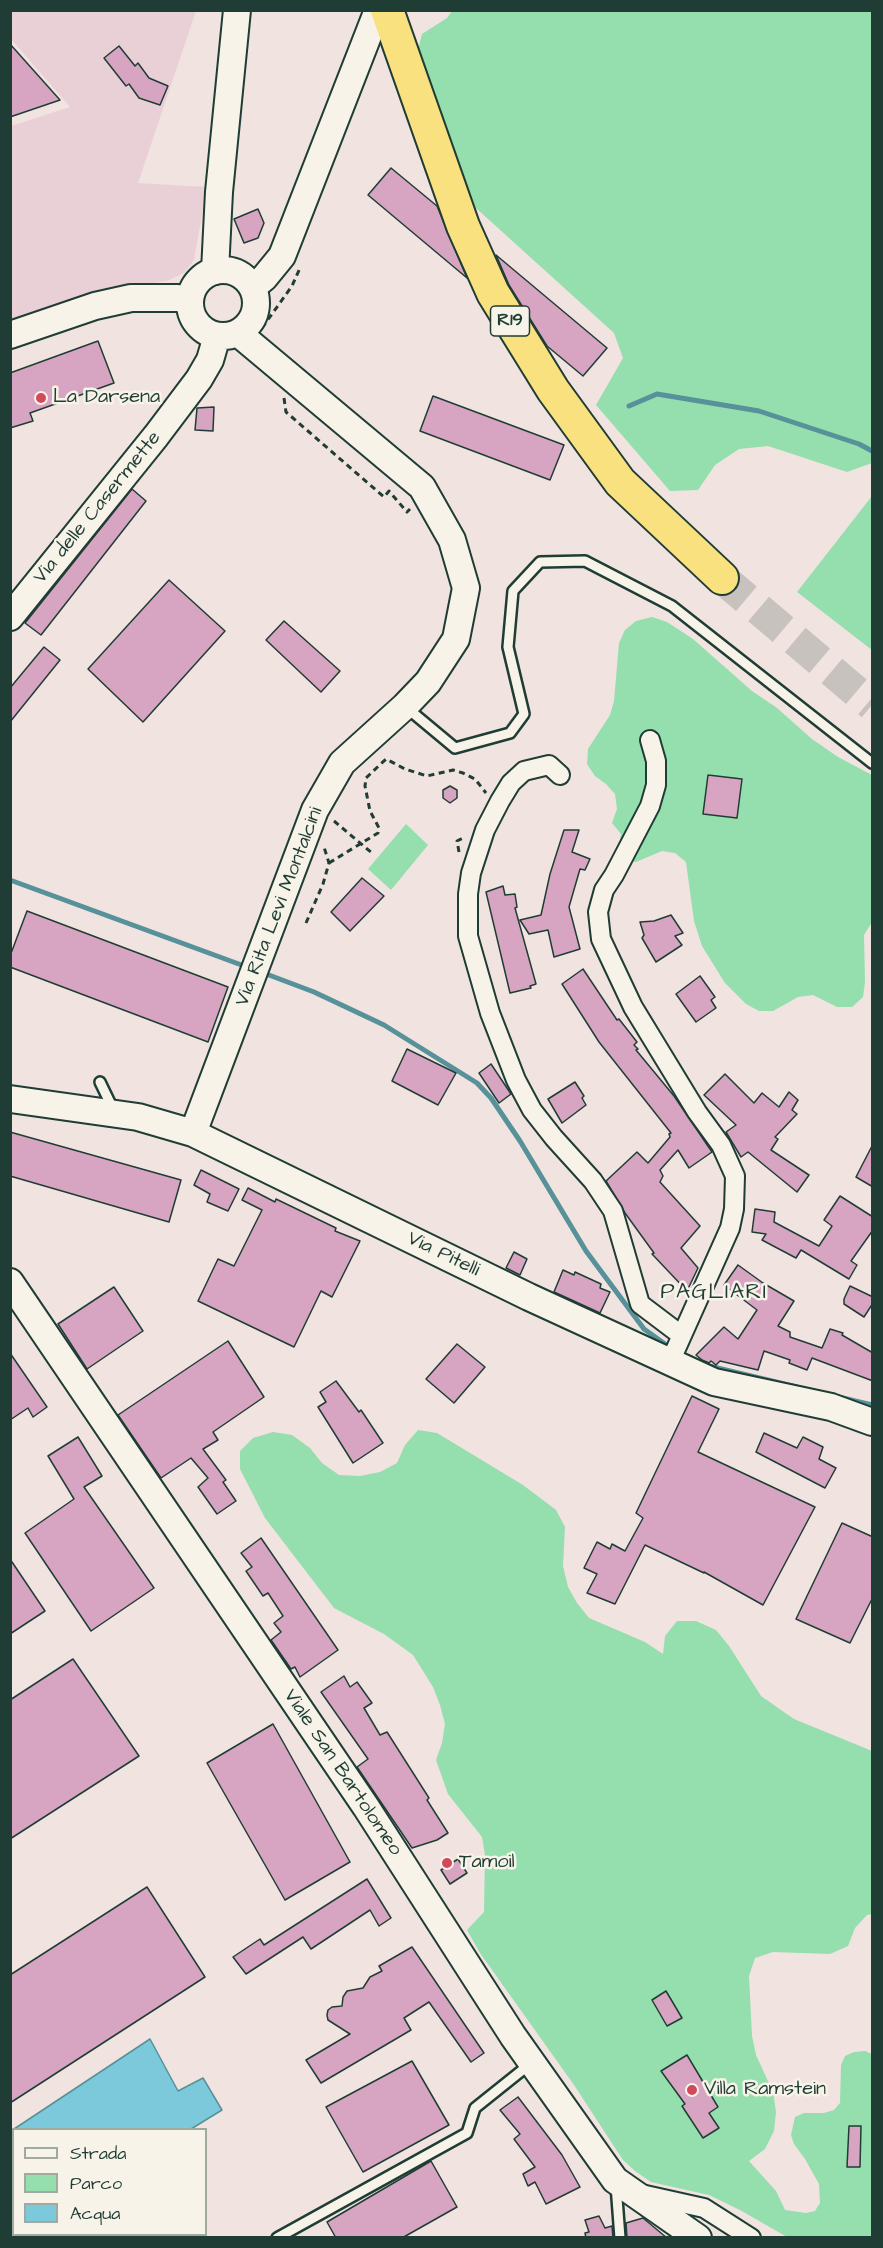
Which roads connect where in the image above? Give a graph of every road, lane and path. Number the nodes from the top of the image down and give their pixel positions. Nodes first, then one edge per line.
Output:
1 (237, 10) edge
2 (378, 10) edge
3 (387, 10) edge
4 (215, 271) junction
5 (253, 287) junction
6 (190, 301) junction
7 (227, 334) junction
8 (10, 335) edge
9 (283, 392) dead end
10 (414, 507) dead end
11 (722, 578) tunnel mouth
12 (10, 616) edge
13 (405, 706) junction
14 (650, 740) dead end
15 (873, 763) edge
16 (560, 775) dead end
17 (489, 800) dead end
18 (334, 821) dead end
19 (307, 832) junction
20 (468, 835) dead end
21 (361, 844) junction
22 (459, 852) dead end
23 (372, 853) dead end
24 (329, 862) junction
25 (306, 923) dead end
26 (100, 1082) dead end
27 (10, 1099) edge
28 (115, 1114) junction
29 (193, 1133) junction
30 (10, 1282) edge
31 (675, 1349) junction
32 (873, 1422) edge
33 (532, 2062) junction
34 (623, 2186) junction
35 (277, 2238) edge
36 (620, 2238) edge
37 (698, 2238) edge
38 (751, 2238) edge

1 - 4 main road
2 - 5 main road
3 - 11 highway, R19
4 - 5 main road
4 - 6 main road
5 - 7 main road
6 - 7 main road
6 - 8 main road
7 - 12 main road, Via delle Casermette
7 - 13 main road, Via Rita Levi Montalcini
9 - 10 path
13 - 15 lane
13 - 19 main road, Via Rita Levi Montalcini
14 - 31 street
16 - 31 street
17 - 21 path
18 - 21 path
19 - 24 path
19 - 29 main road, Via Rita Levi Montalcini
20 - 22 path
21 - 23 path
21 - 24 path
24 - 25 path
26 - 28 lane
27 - 28 main road, Via Pitelli
28 - 29 main road, Via Pitelli
29 - 31 main road, Via Pitelli
30 - 33 main road, Viale San Bartolomeo
31 - 32 main road, Via Pitelli
33 - 34 main road, Viale San Bartolomeo
33 - 35 lane
34 - 36 lane
34 - 37 main road, Viale San Bartolomeo
34 - 38 street

